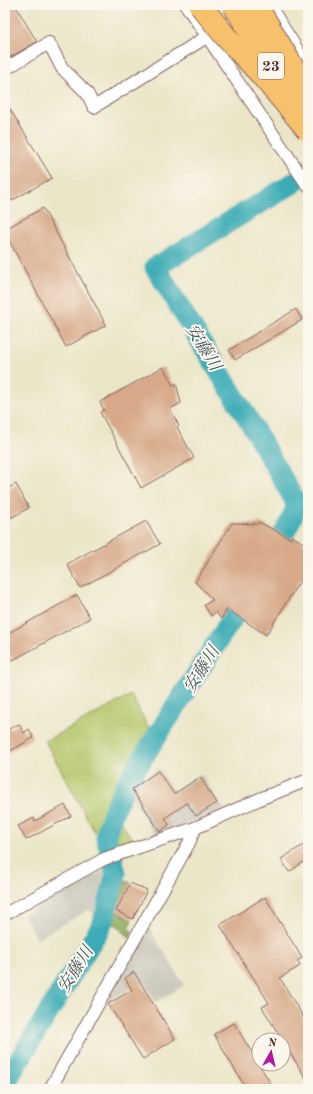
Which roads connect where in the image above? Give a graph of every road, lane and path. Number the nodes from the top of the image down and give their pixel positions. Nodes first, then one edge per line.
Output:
1 (186, 5) edge
2 (200, 5) edge
3 (234, 5) edge
4 (245, 5) edge
5 (257, 5) edge
6 (269, 5) edge
7 (207, 36) junction
8 (308, 68) edge
9 (5, 69) edge
10 (308, 92) edge
11 (308, 107) edge
12 (308, 129) edge
13 (308, 186) edge
14 (308, 780) edge
15 (195, 828) junction
16 (5, 914) edge
17 (50, 1089) edge

1 - 7 street
2 - 12 highway, bridge
3 - 12 highway, 23, bridge
4 - 11 highway, 23, bridge
5 - 7 street
5 - 10 highway, bridge
6 - 8 street
7 - 9 street
7 - 13 street
14 - 15 street
15 - 16 street
15 - 17 street

